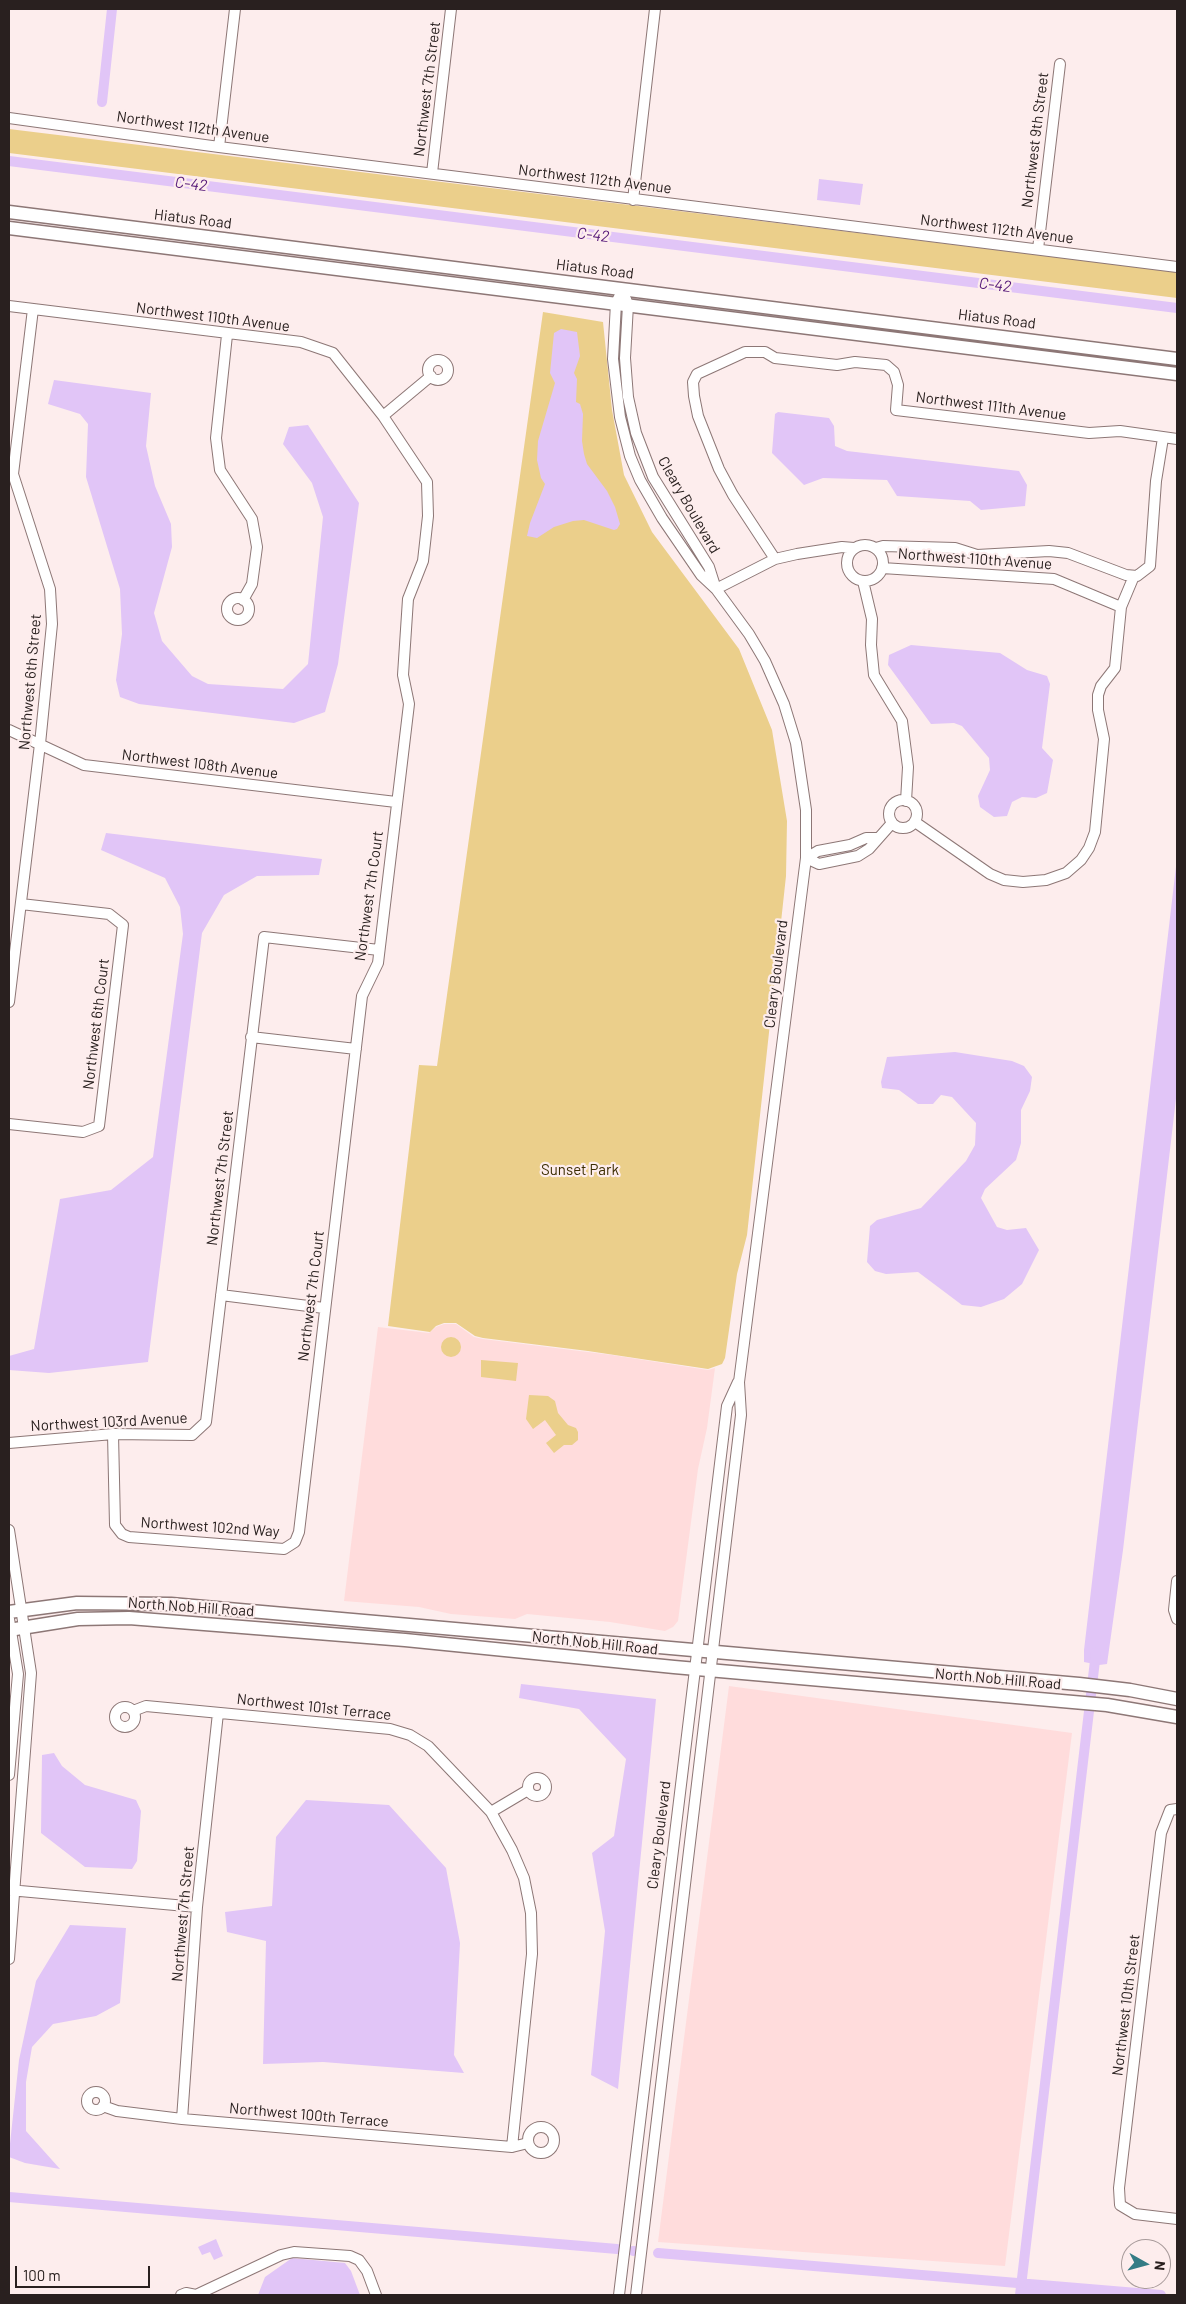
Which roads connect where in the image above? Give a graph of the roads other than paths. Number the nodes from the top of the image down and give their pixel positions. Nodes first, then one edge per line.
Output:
1 (235, 9) edge
2 (451, 9) edge
3 (655, 9) edge
4 (1060, 64) dead end
5 (9, 118) edge
6 (219, 146) junction
7 (432, 173) junction
8 (633, 200) junction
9 (9, 212) edge
10 (9, 228) edge
11 (1038, 250) junction
12 (1177, 267) edge
13 (624, 289) junction
14 (622, 304) junction
15 (9, 306) edge
16 (33, 309) junction
17 (227, 334) junction
18 (1177, 358) edge
19 (1177, 374) edge
20 (430, 376) dead end
21 (383, 416) junction
22 (1163, 438) junction
23 (1177, 439) edge
24 (854, 548) junction
25 (876, 548) junction
26 (775, 559) junction
27 (882, 568) junction
28 (1134, 576) junction
29 (862, 581) junction
30 (716, 589) junction
31 (243, 600) dead end
32 (1121, 607) junction
33 (9, 730) edge
34 (40, 744) junction
35 (906, 801) junction
36 (396, 802) junction
37 (914, 822) junction
38 (892, 823) junction
39 (806, 858) junction
40 (21, 904) junction
41 (378, 950) junction
42 (9, 1002) edge
43 (251, 1037) junction
44 (356, 1049) junction
45 (9, 1124) edge
46 (222, 1296) junction
47 (324, 1308) junction
48 (739, 1382) junction
49 (206, 1422) joint
50 (113, 1434) junction
51 (9, 1443) edge
52 (9, 1530) edge
53 (295, 1542) joint
54 (1177, 1581) edge
55 (22, 1609) junction
56 (9, 1612) edge
57 (1177, 1619) edge
58 (9, 1626) edge
59 (25, 1627) junction
60 (698, 1651) junction
61 (714, 1653) junction
62 (695, 1669) junction
63 (712, 1670) junction
64 (1177, 1699) edge
65 (133, 1711) dead end
66 (218, 1713) junction
67 (1177, 1717) edge
68 (9, 1775) edge
69 (528, 1790) dead end
70 (1174, 1810) edge
71 (491, 1812) junction
72 (12, 1890) edge
73 (197, 1907) junction
74 (9, 1959) edge
75 (104, 2106) dead end
76 (182, 2119) junction
77 (528, 2142) dead end
78 (512, 2147) junction
79 (1177, 2219) edge
80 (181, 2295) edge
81 (196, 2295) edge
82 (376, 2295) edge
83 (619, 2295) edge
84 (636, 2295) edge

1 - 6 street
2 - 7 street, Northwest 7th Street
3 - 8 street
4 - 11 street, Northwest 9th Street
5 - 6 street, Northwest 112th Avenue
6 - 7 street, Northwest 112th Avenue
7 - 8 street, Northwest 112th Avenue
8 - 11 street, Northwest 112th Avenue
9 - 13 main road, Hiatus Road
10 - 14 main road, Hiatus Road
11 - 12 street, Northwest 112th Avenue
13 - 14 street, Cleary Boulevard
13 - 18 main road, Hiatus Road
14 - 19 main road, Hiatus Road
14 - 30 street, Cleary Boulevard
15 - 16 street, Northwest 110th Avenue
16 - 17 street, Northwest 110th Avenue
16 - 34 street, Northwest 6th Street
17 - 21 street, Northwest 110th Avenue
17 - 31 street
20 - 21 street
21 - 36 street, Northwest 7th Court
22 - 23 street, Northwest 111th Avenue
22 - 26 street, Northwest 111th Avenue
22 - 28 street
24 - 25 street
24 - 26 street
24 - 29 street
25 - 27 street
25 - 28 street
26 - 30 street
27 - 29 street
27 - 32 street, Northwest 110th Avenue
28 - 32 street
29 - 35 street
30 - 39 street, Cleary Boulevard
32 - 37 street
33 - 34 street, Northwest 108th Avenue
34 - 36 street, Northwest 108th Avenue
34 - 40 street, Northwest 6th Street
35 - 37 street
35 - 38 street
36 - 41 street, Northwest 7th Court
37 - 38 street
38 - 39 street
39 - 48 street, Cleary Boulevard
40 - 42 street, Northwest 6th Street
40 - 45 street, Northwest 6th Court
41 - 43 street, Northwest 7th Street
41 - 44 street, Northwest 7th Court
43 - 44 street
43 - 46 street, Northwest 7th Street
44 - 47 street, Northwest 7th Court
46 - 47 street
46 - 49 street, Northwest 7th Street
47 - 53 street, Northwest 7th Court
48 - 60 street, Cleary Boulevard
48 - 61 street, Cleary Boulevard
49 - 50 street, Northwest 103rd Avenue
50 - 51 street, Northwest 103rd Avenue
50 - 53 street, Northwest 102nd Way
52 - 55 street
54 - 57 street
55 - 56 main road, North Nob Hill Road
55 - 59 street
55 - 60 main road, North Nob Hill Road
58 - 59 main road, North Nob Hill Road
58 - 68 street
59 - 62 main road, North Nob Hill Road
59 - 72 street
60 - 61 main road, North Nob Hill Road
60 - 62 street, Cleary Boulevard
61 - 63 street, Cleary Boulevard
61 - 64 main road, North Nob Hill Road
62 - 63 main road, North Nob Hill Road
62 - 83 street, Cleary Boulevard
63 - 67 main road, North Nob Hill Road
63 - 84 street, Cleary Boulevard
65 - 66 street, Northwest 101st Terrace
66 - 71 street, Northwest 101st Terrace
66 - 73 street, Northwest 7th Street
69 - 71 street
70 - 79 street, Northwest 10th Street
71 - 78 street, Northwest 101st Terrace
72 - 73 street
72 - 74 street
73 - 76 street, Northwest 7th Street
75 - 76 street, Northwest 100th Terrace
76 - 78 street, Northwest 100th Terrace
77 - 78 street
80 - 81 street
81 - 82 street

